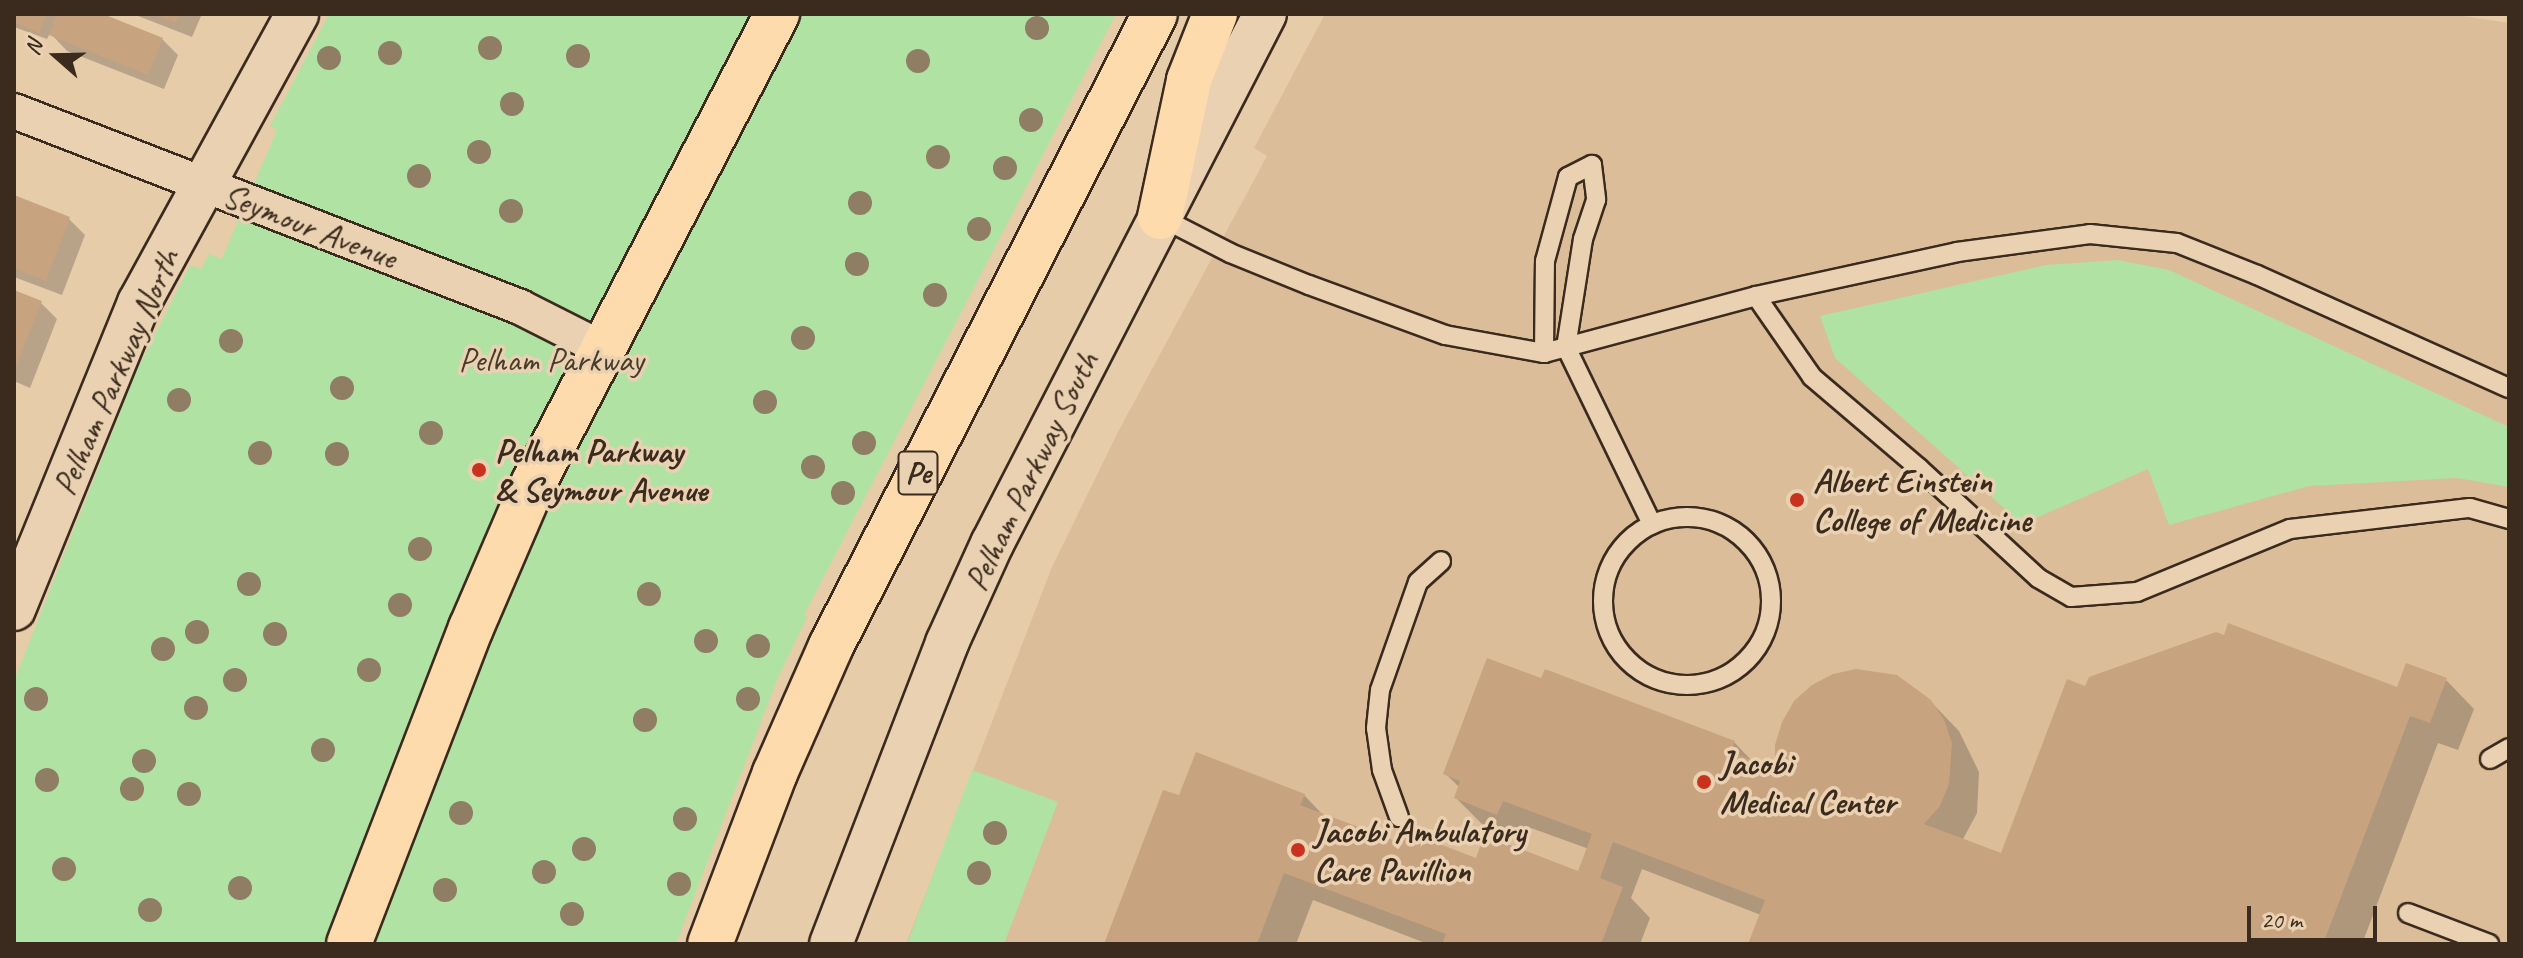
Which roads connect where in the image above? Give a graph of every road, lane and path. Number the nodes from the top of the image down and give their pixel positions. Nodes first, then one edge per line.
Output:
1 (297, 14) edge
2 (777, 14) edge
3 (1155, 14) edge
4 (1215, 14) edge
5 (1265, 14) edge
6 (14, 111) edge
7 (205, 185) junction
8 (1160, 217) junction
9 (1756, 296) junction
10 (1566, 347) junction
11 (603, 349) junction
12 (1544, 353) junction
13 (2509, 388) edge
14 (2509, 519) edge
15 (1652, 524) junction
16 (1441, 561) dead end
17 (14, 609) edge
18 (2509, 748) edge
19 (2490, 759) dead end
20 (1399, 817) dead end
21 (2408, 913) dead end
22 (349, 944) edge
23 (710, 944) edge
24 (831, 944) edge
25 (2489, 944) edge

1 - 7 street, Pelham Parkway North
2 - 11 main road
3 - 23 main road, Pe
4 - 8 main road
5 - 8 street, Pelham Parkway South
6 - 7 street, Seymour Avenue
7 - 11 street, Seymour Avenue
7 - 17 street, Pelham Parkway North
8 - 12 lane
8 - 24 street, Pelham Parkway South
9 - 10 lane
9 - 13 lane
9 - 14 lane
10 - 12 lane
10 - 12 lane
10 - 15 lane
11 - 22 main road
15 - 15 lane
16 - 20 lane
18 - 19 lane
21 - 25 lane

